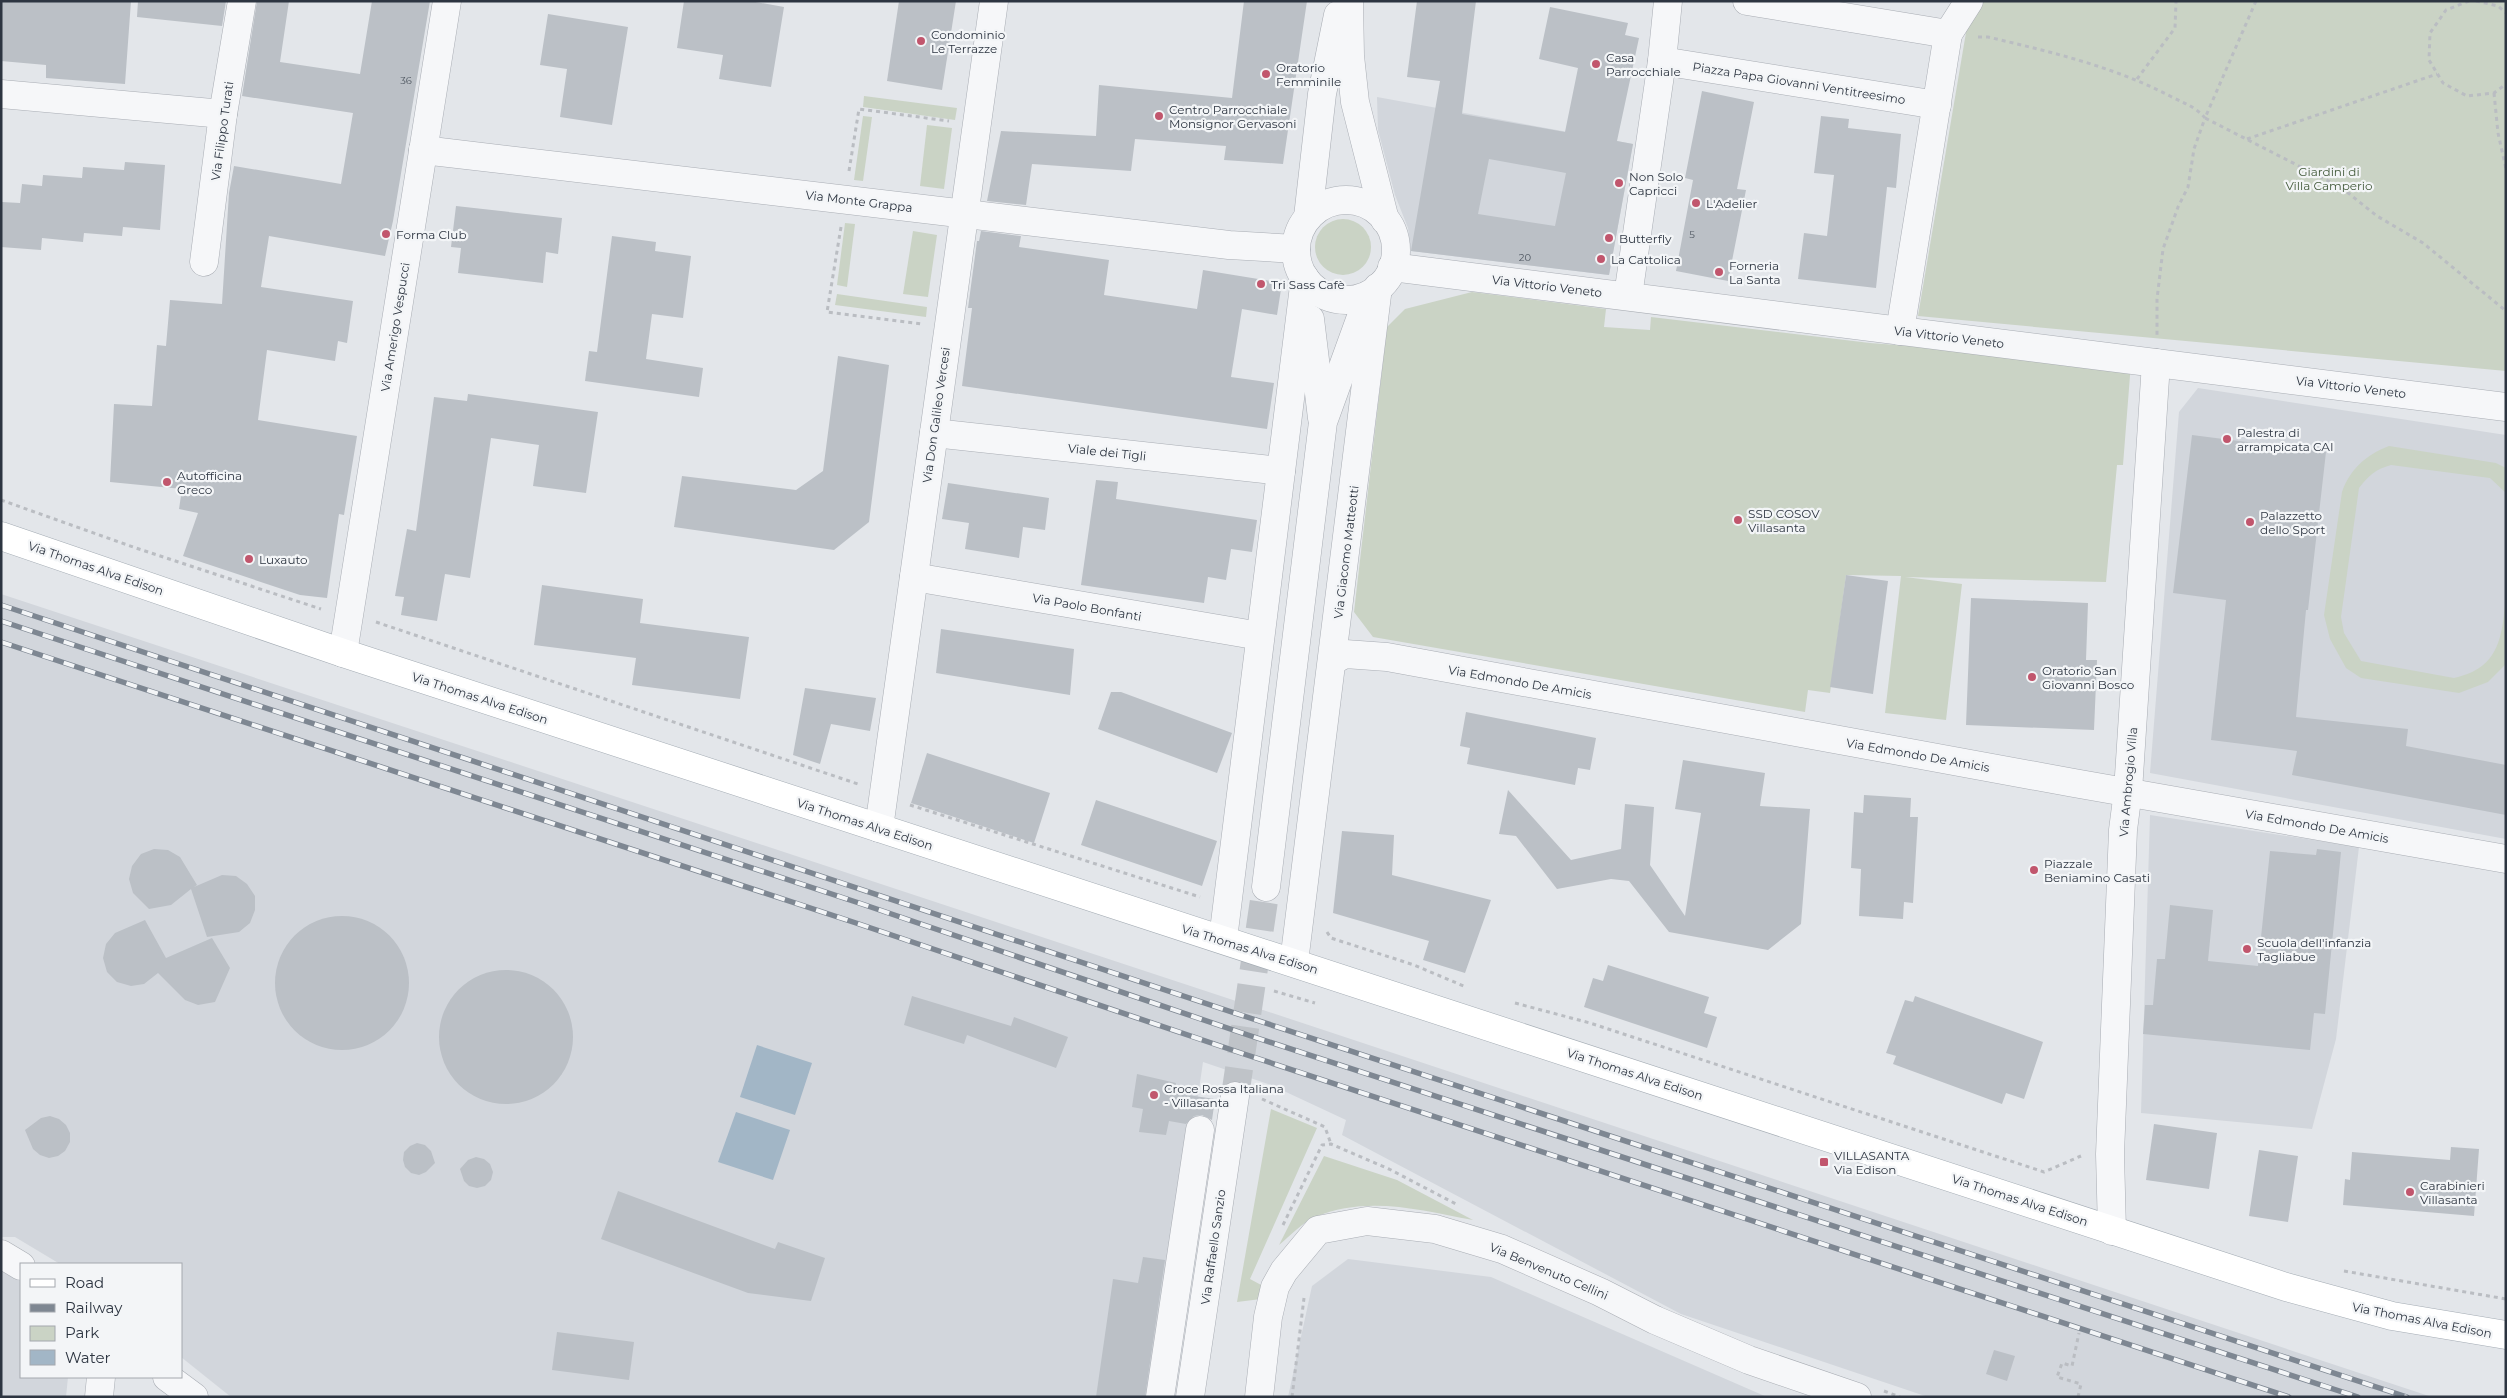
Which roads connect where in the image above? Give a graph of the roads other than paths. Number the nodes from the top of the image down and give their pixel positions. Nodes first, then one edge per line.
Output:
1 (242, 1) edge
2 (446, 1) edge
3 (994, 1) edge
4 (1341, 1) edge
5 (1349, 1) edge
6 (1668, 1) edge
7 (1747, 1) edge
8 (1969, 1) edge
9 (1948, 34) junction
10 (1662, 61) junction
11 (1, 94) edge
12 (1936, 105) junction
13 (223, 114) junction
14 (423, 150) junction
15 (964, 214) junction
16 (1308, 217) junction
17 (1386, 220) junction
18 (1296, 249) junction
19 (204, 262) dead end
20 (1385, 277) junction
21 (1305, 278) junction
22 (1628, 296) junction
23 (1900, 330) junction
24 (2156, 363) junction
25 (2506, 407) edge
26 (1323, 422) junction
27 (934, 433) junction
28 (1281, 471) junction
29 (1, 536) edge
30 (914, 577) junction
31 (1260, 636) junction
32 (343, 653) junction
33 (1332, 661) junction
34 (2128, 791) junction
35 (879, 828) junction
36 (2506, 859) edge
37 (1266, 887) tunnel mouth
38 (1223, 939) junction
39 (1294, 962) junction
40 (1246, 1097) tunnel mouth
41 (1200, 1130) dead end
42 (2112, 1230) junction
43 (1, 1254) edge
44 (20, 1265) edge
45 (2506, 1335) edge
46 (101, 1378) edge
47 (169, 1378) edge
48 (99, 1397) edge
49 (194, 1397) edge
50 (1160, 1397) edge
51 (1190, 1397) edge
52 (1259, 1397) edge
53 (1857, 1397) edge

1 - 13 street, Via Filippo Turati
2 - 14 street, Via Amerigo Vespucci
3 - 15 street, Via Don Galileo Vercesi
4 - 16 street
5 - 17 street
6 - 10 street
7 - 9 street
8 - 9 street
9 - 12 street
10 - 12 street, Piazza Papa Giovanni Ventitreesimo
10 - 22 street
11 - 13 street
12 - 23 street
13 - 19 street, Via Filippo Turati
14 - 15 street, Via Monte Grappa
14 - 32 street, Via Amerigo Vespucci
15 - 18 street, Via Monte Grappa
15 - 27 street, Via Don Galileo Vercesi
16 - 17 street
16 - 18 street
17 - 20 street
18 - 21 street
20 - 21 street
20 - 22 street, Via Vittorio Veneto
20 - 26 street
20 - 33 street, Via Giacomo Matteotti
21 - 26 street
21 - 28 street
22 - 23 street, Via Vittorio Veneto
23 - 24 street, Via Vittorio Veneto
24 - 25 street, Via Vittorio Veneto
24 - 34 street, Via Ambrogio Villa
26 - 37 street
27 - 28 street, Viale dei Tigli
27 - 30 street, Via Don Galileo Vercesi
28 - 31 street
29 - 32 main road, Via Thomas Alva Edison
30 - 31 street, Via Paolo Bonfanti
30 - 35 street, Via Don Galileo Vercesi
31 - 38 street
32 - 35 main road, Via Thomas Alva Edison
33 - 34 street, Via Edmondo De Amicis
33 - 39 street, Via Giacomo Matteotti
34 - 36 street, Via Edmondo De Amicis
34 - 42 street, Via Ambrogio Villa
35 - 38 main road, Via Thomas Alva Edison
38 - 39 main road, Via Thomas Alva Edison
39 - 42 main road, Via Thomas Alva Edison
40 - 51 street, Via Raffaello Sanzio
41 - 50 street
42 - 45 main road, Via Thomas Alva Edison
43 - 44 street
46 - 48 street
47 - 49 street
52 - 53 street, Via Benvenuto Cellini

